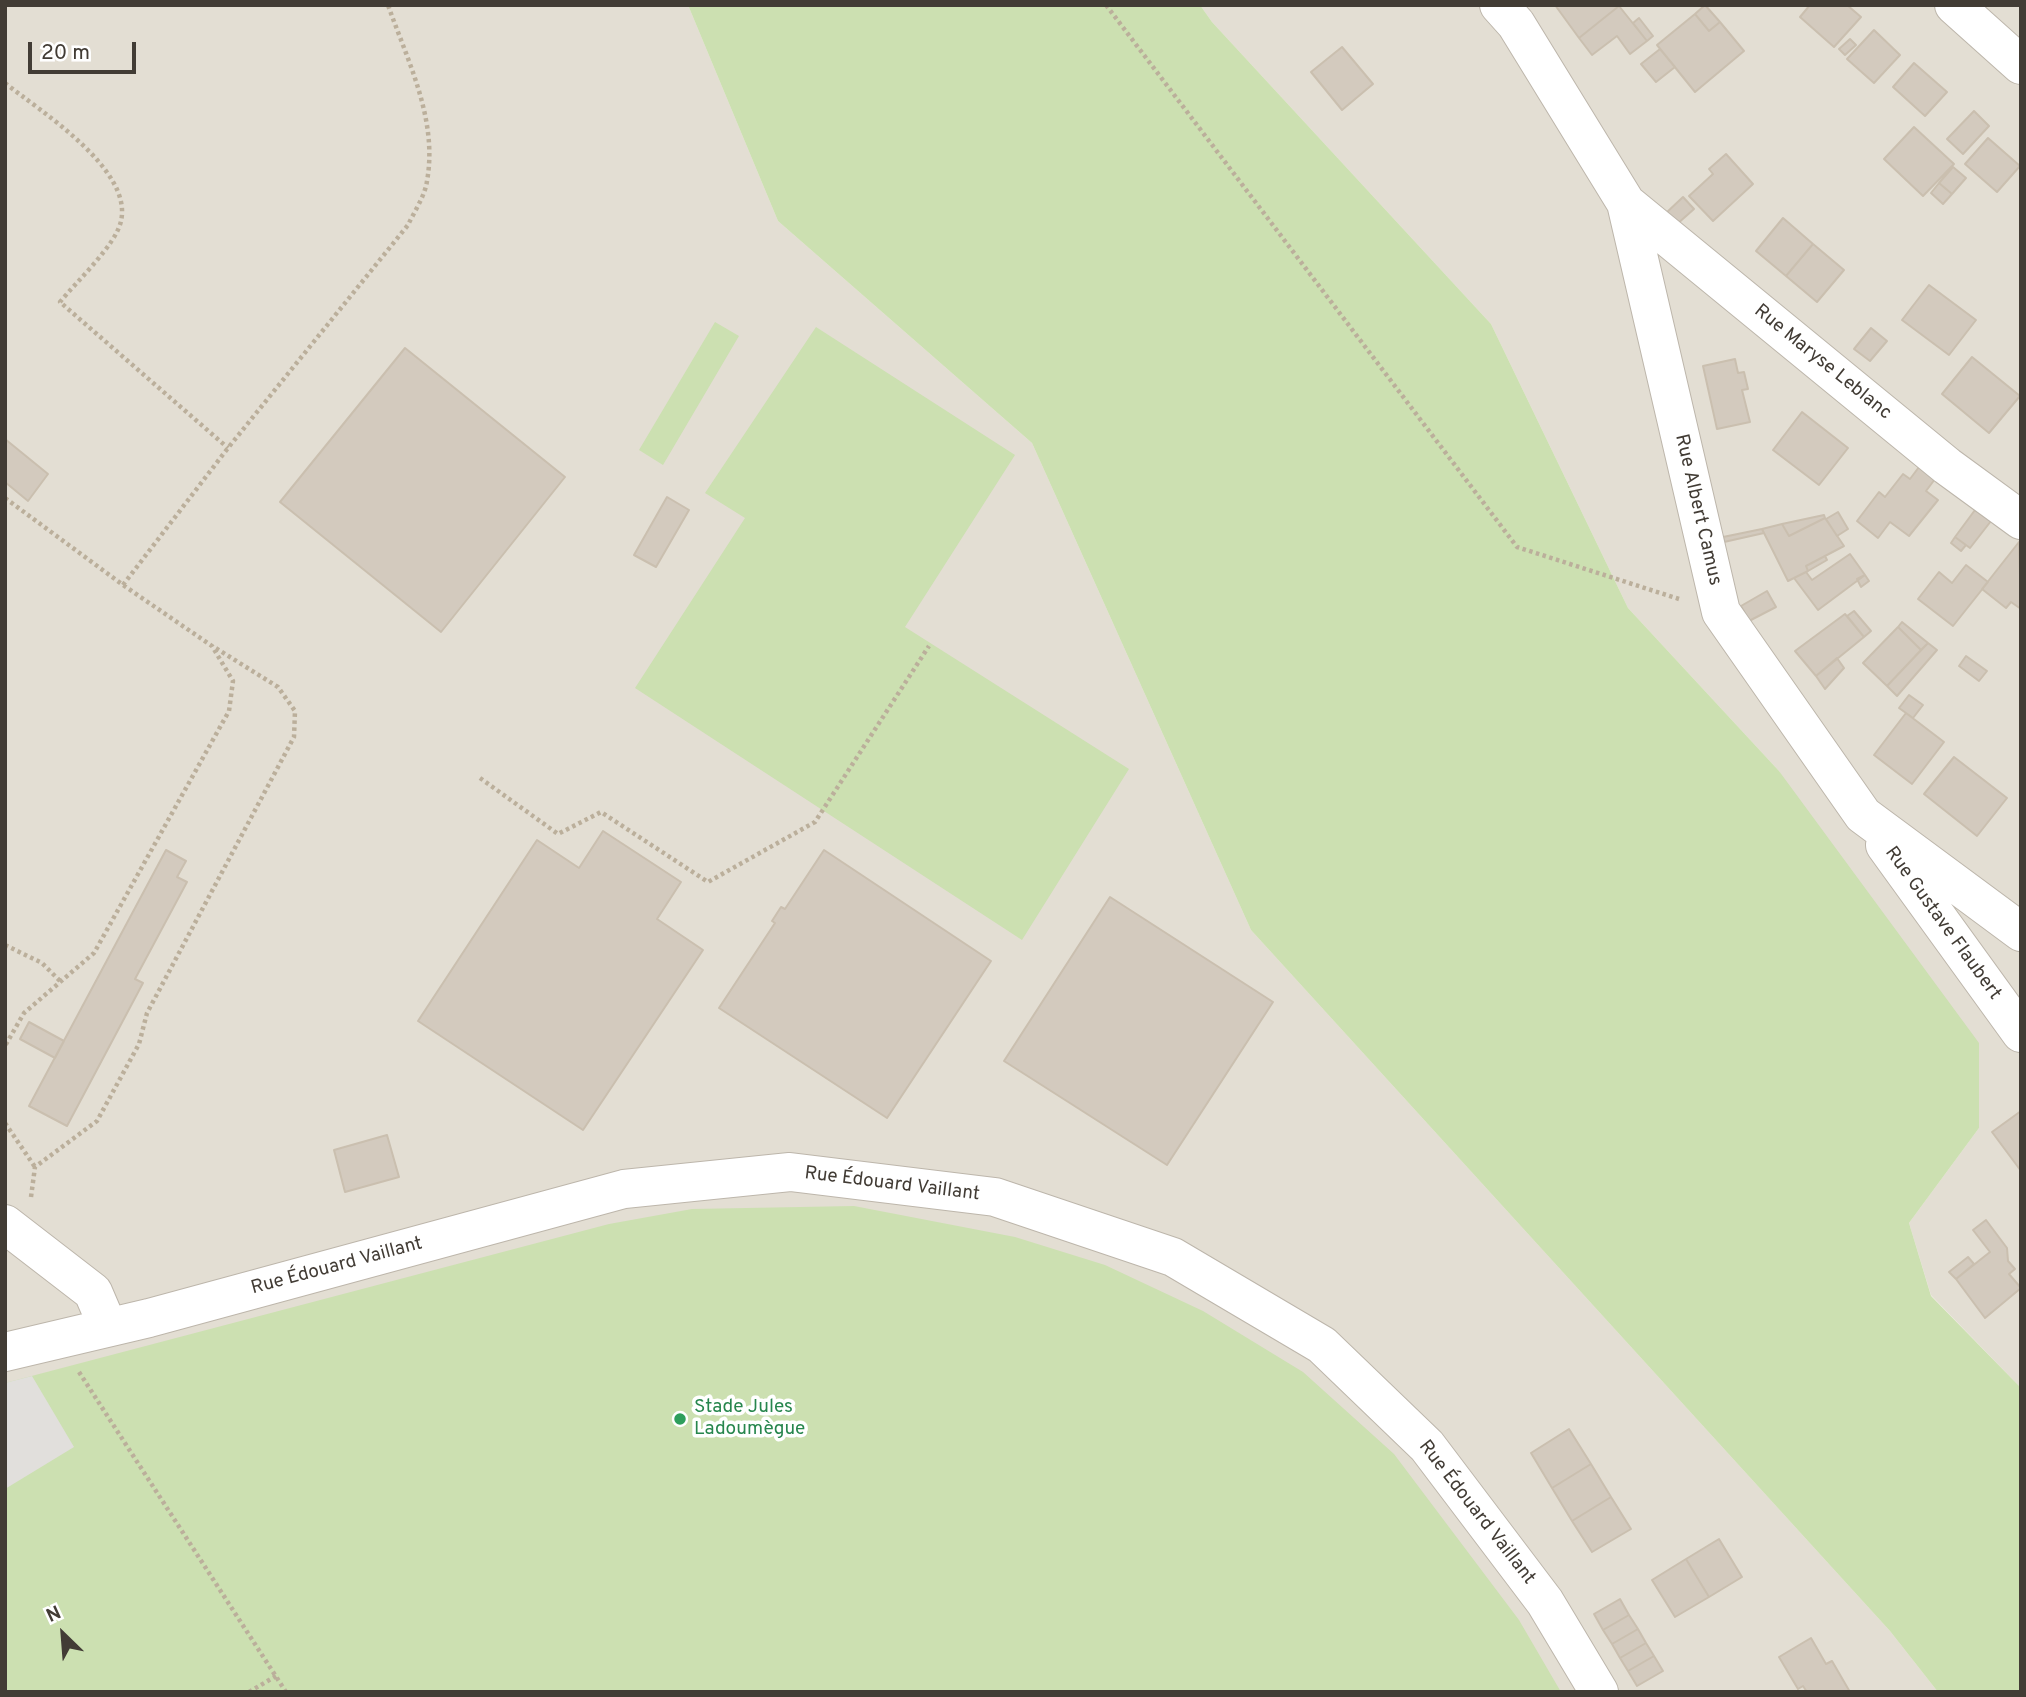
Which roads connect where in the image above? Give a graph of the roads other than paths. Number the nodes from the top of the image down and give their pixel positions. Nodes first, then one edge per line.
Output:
1 (1499, 5) edge
2 (1954, 5) edge
3 (2021, 65) edge
4 (1626, 203) junction
5 (2021, 520) edge
6 (1863, 816) junction
7 (2021, 932) edge
8 (2021, 1033) edge
9 (11, 1229) edge
10 (108, 1327) junction
11 (5, 1352) edge
12 (1599, 1692) edge

1 - 4 street, Rue Albert Camus
2 - 3 street
4 - 5 street, Rue Maryse Leblanc
4 - 6 street, Rue Albert Camus
6 - 7 street, Rue Albert Camus
6 - 8 street, Rue Gustave Flaubert
9 - 10 street
10 - 11 street, Rue Édouard Vaillant
10 - 12 street, Rue Édouard Vaillant

